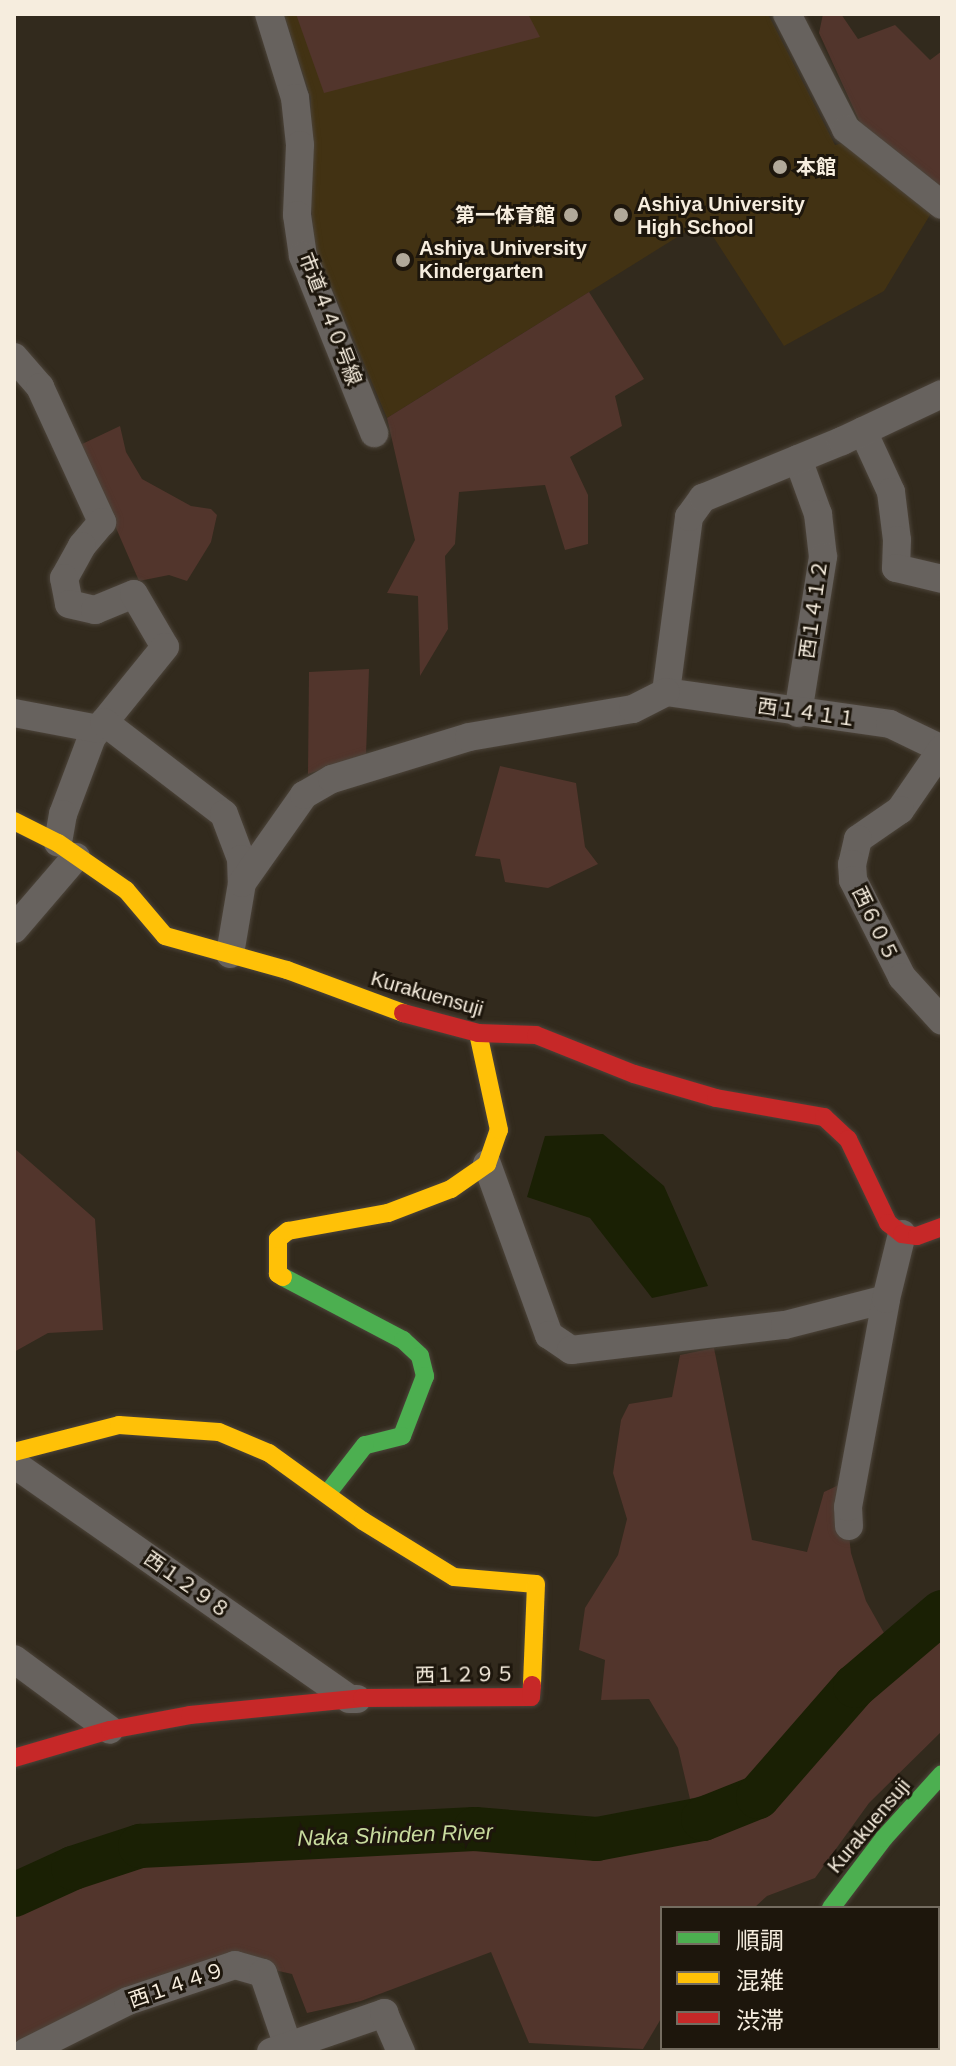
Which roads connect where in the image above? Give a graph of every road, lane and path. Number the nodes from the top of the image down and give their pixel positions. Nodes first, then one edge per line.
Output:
1 (269, 14) edge
2 (787, 14) edge
3 (942, 205) edge
4 (14, 357) edge
5 (942, 394) edge
6 (863, 431) junction
7 (374, 433) dead end
8 (798, 459) junction
9 (942, 579) edge
10 (666, 692) junction
11 (14, 713) edge
12 (798, 713) junction
13 (101, 726) junction
14 (942, 749) edge
15 (14, 821) edge
16 (67, 850) junction
17 (242, 883) junction
18 (14, 929) edge
19 (230, 954) junction
20 (942, 1021) edge
21 (478, 1033) junction
22 (487, 1164) junction
23 (942, 1227) edge
24 (902, 1234) junction
25 (886, 1299) junction
26 (14, 1452) edge
27 (14, 1464) edge
28 (327, 1494) junction
29 (849, 1526) dead end
30 (14, 1659) edge
31 (362, 1698) junction
32 (110, 1730) junction
33 (14, 1758) edge
34 (936, 1789) edge
35 (833, 1906) edge
36 (279, 2049) edge
37 (24, 2051) edge
38 (401, 2052) edge

1 - 7 street, 市道４４０号線
2 - 3 street
4 - 13 street
5 - 6 street
6 - 8 street
6 - 9 street
8 - 10 street
8 - 12 street, 西１４１２
10 - 12 street, 西１４１１
10 - 17 street
11 - 13 street
12 - 14 street, 西１４１１
13 - 16 street
13 - 17 street
14 - 20 street, 西６０５
15 - 16 street, Kurakuensuji
16 - 18 street
16 - 19 street, Kurakuensuji
17 - 19 street
19 - 21 street, Kurakuensuji
21 - 22 street
21 - 24 street, Kurakuensuji
22 - 25 street
22 - 28 street
23 - 24 street
24 - 25 street
25 - 29 street
26 - 28 street, 西１２９５
27 - 31 street, 西１２９８
28 - 31 street, 西１２９５
30 - 32 street
31 - 32 street, 西１２９５
32 - 33 street, 西１２９５
34 - 35 street, Kurakuensuji
36 - 37 street, 西１４４９
36 - 38 street

